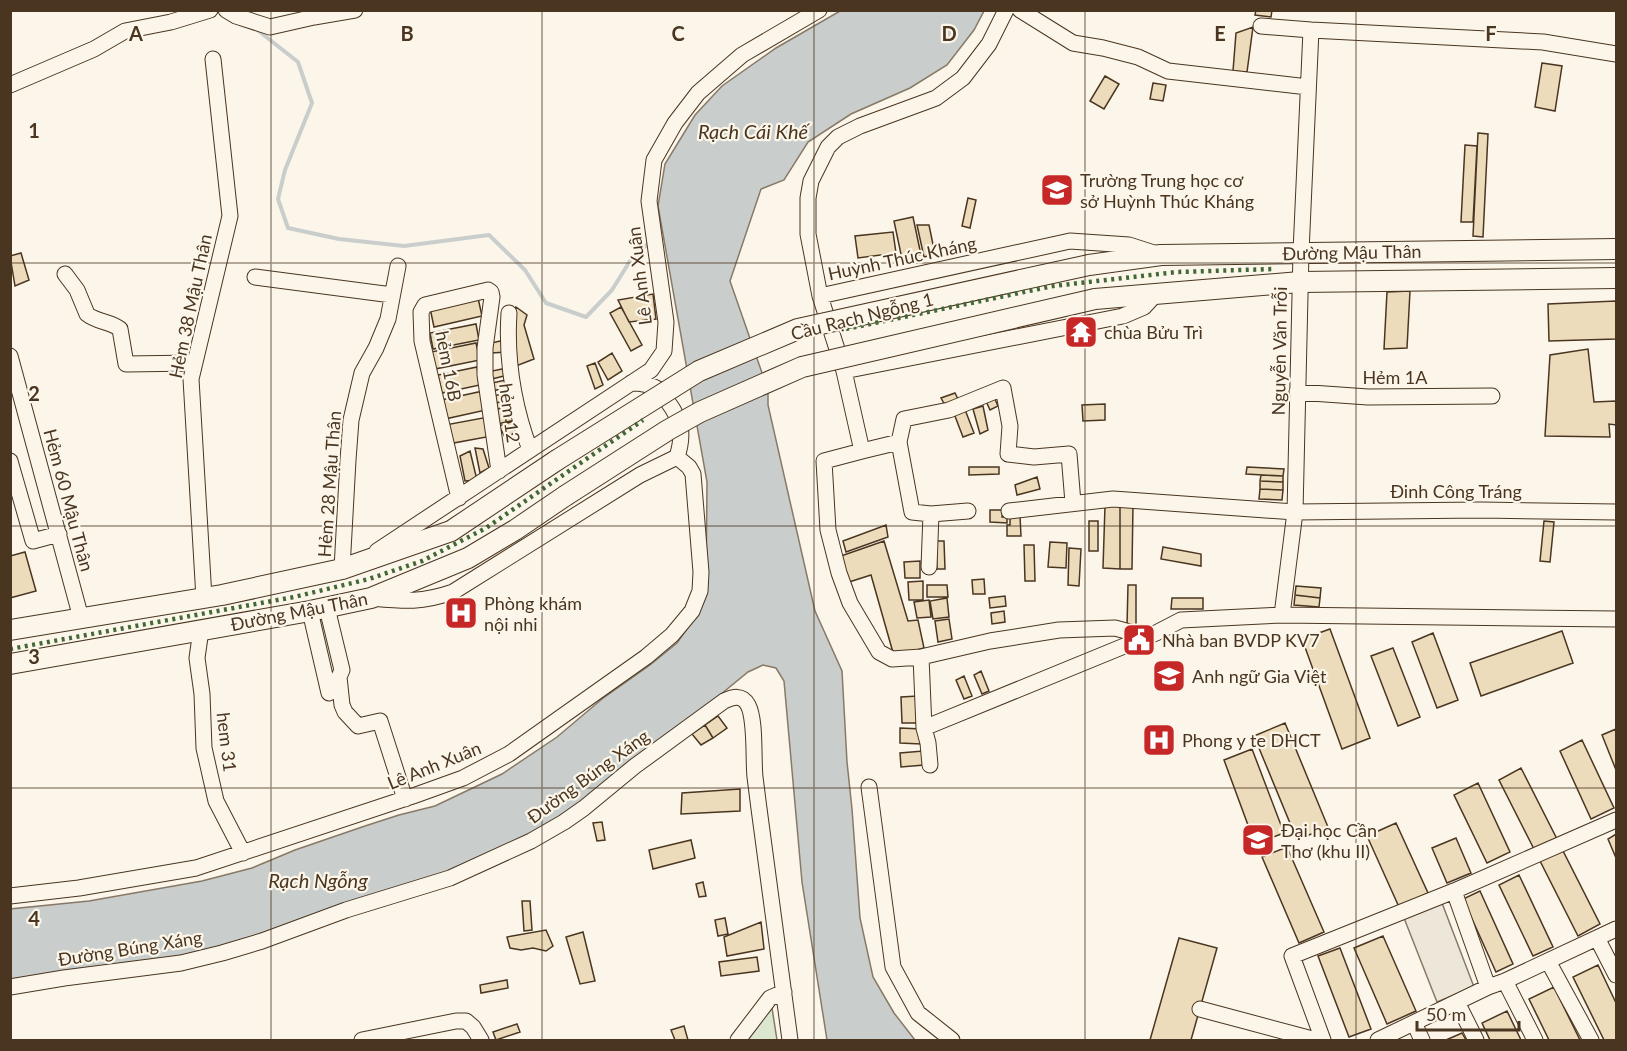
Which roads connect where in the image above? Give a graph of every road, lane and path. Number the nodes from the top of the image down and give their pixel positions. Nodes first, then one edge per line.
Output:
1 (210, 10) edge
2 (355, 10) edge
3 (819, 10) edge
4 (1006, 10) edge
5 (1020, 10) edge
6 (239, 16) edge
7 (1261, 26) dead end
8 (1311, 30) junction
9 (1617, 54) edge
10 (213, 59) dead end
11 (10, 85) edge
12 (1308, 87) junction
13 (1617, 249) edge
14 (1301, 252) junction
15 (1161, 255) junction
16 (1089, 265) joint
17 (398, 266) dead end
18 (65, 274) dead end
19 (255, 277) dead end
20 (1617, 278) edge
21 (1300, 282) junction
22 (488, 290) joint
23 (1156, 294) junction
24 (392, 295) junction
25 (820, 296) junction
26 (1095, 300) joint
27 (509, 313) dead end
28 (10, 356) edge
29 (195, 363) junction
30 (844, 371) junction
31 (631, 383) junction
32 (1297, 392) junction
33 (1492, 396) dead end
34 (900, 442) junction
35 (530, 450) junction
36 (862, 451) junction
37 (677, 457) junction
38 (557, 460) joint
39 (10, 461) edge
40 (499, 471) junction
41 (565, 496) joint
42 (459, 498) junction
43 (1073, 503) junction
44 (968, 511) dead end
45 (1009, 511) dead end
46 (1295, 512) junction
47 (1617, 512) edge
48 (931, 514) junction
49 (59, 534) junction
50 (352, 566) junction
51 (929, 567) dead end
52 (204, 598) junction
53 (371, 598) junction
54 (319, 610) junction
55 (1282, 615) junction
56 (81, 618) junction
57 (1617, 619) edge
58 (10, 630) edge
59 (201, 630) junction
60 (1148, 637) junction
61 (921, 657) junction
62 (10, 664) edge
63 (329, 693) dead end
64 (924, 728) junction
65 (930, 765) dead end
66 (869, 787) dead end
67 (405, 799) junction
68 (1617, 820) edge
69 (243, 853) junction
70 (1454, 891) junction
71 (10, 896) edge
72 (1617, 929) edge
73 (1597, 938) junction
74 (1548, 961) junction
75 (1617, 975) edge
76 (1505, 981) junction
77 (10, 987) edge
78 (1488, 987) junction
79 (784, 992) junction
80 (1456, 1002) junction
81 (1200, 1009) dead end
82 (1414, 1023) junction
83 (362, 1041) edge
84 (481, 1041) edge
85 (738, 1041) edge
86 (790, 1041) edge
87 (952, 1041) edge
88 (1316, 1041) edge
89 (1323, 1041) edge
90 (1378, 1041) edge
91 (1422, 1041) edge
92 (1476, 1041) edge
93 (1535, 1041) edge
94 (1591, 1041) edge

1 - 11 street
2 - 6 street
3 - 31 street, Lê Anh Xuân
4 - 25 street, Huỳnh Thúc Kháng
5 - 12 street
7 - 8 street
8 - 9 street
8 - 12 street, Nguyễn Văn Trỗi
10 - 29 street, Hẻm 38 Mậu Thân
12 - 14 street, Nguyễn Văn Trỗi
13 - 14 main road, Đường Mậu Thân
14 - 15 main road, Đường Mậu Thân
14 - 21 street, Nguyễn Văn Trỗi
15 - 16 main road, Đường Mậu Thân
15 - 25 street, Huỳnh Thúc Kháng
16 - 38 main road, Cầu Rạch Ngỗng 1, bridge
17 - 24 street, Hẻm 28 Mậu Thân
18 - 29 street
19 - 24 street
20 - 21 main road, Đường Mậu Thân
21 - 23 main road, Đường Mậu Thân
21 - 32 street, Nguyễn Văn Trỗi
22 - 40 street, hẻm 12
22 - 42 street, hẻm 16B
23 - 26 main road, Đường Mậu Thân
23 - 30 street
24 - 50 street, Hẻm 28 Mậu Thân
25 - 30 street
26 - 41 main road, Cầu Rạch Ngỗng 1, bridge
27 - 35 street
28 - 49 street, Hẻm 60 Mậu Thân
29 - 52 street, Hẻm 38 Mậu Thân
30 - 36 street
31 - 35 street, Lê Anh Xuân
31 - 37 street
32 - 33 street, Hẻm 1A
32 - 46 street, Nguyễn Văn Trỗi
34 - 36 street
34 - 43 street
34 - 48 street
35 - 40 street, Lê Anh Xuân
36 - 61 street
37 - 53 street
37 - 67 street, Lê Anh Xuân
38 - 50 main road, Đường Mậu Thân
39 - 49 street
40 - 42 street, Lê Anh Xuân
41 - 53 main road, Đường Mậu Thân
42 - 50 street, Lê Anh Xuân
43 - 45 street, Đinh Công Tráng
43 - 46 street, Đinh Công Tráng
44 - 48 street
46 - 47 street, Đinh Công Tráng
46 - 55 street, Nguyễn Văn Trỗi
48 - 51 street
49 - 56 street, Hẻm 60 Mậu Thân
50 - 52 main road, Đường Mậu Thân
52 - 56 main road, Đường Mậu Thân
53 - 54 main road, Đường Mậu Thân
54 - 59 main road, Đường Mậu Thân
54 - 63 street
54 - 67 street
55 - 57 street
55 - 60 street
56 - 58 main road, Đường Mậu Thân
59 - 62 main road, Đường Mậu Thân
59 - 69 street, hem 31
60 - 61 street
60 - 64 street
61 - 64 street
64 - 65 street
66 - 87 street
67 - 69 street, Lê Anh Xuân
68 - 70 street
69 - 71 street, Lê Anh Xuân
70 - 78 street
70 - 89 street
72 - 73 street
73 - 74 street
73 - 75 street
74 - 76 street
74 - 94 street
76 - 78 street
76 - 93 street
77 - 79 street, Đường Búng Xáng
78 - 80 street
79 - 85 street
79 - 86 street, Đường Búng Xáng
80 - 82 street
80 - 92 street
81 - 88 street
82 - 90 street
82 - 91 street
83 - 84 street

